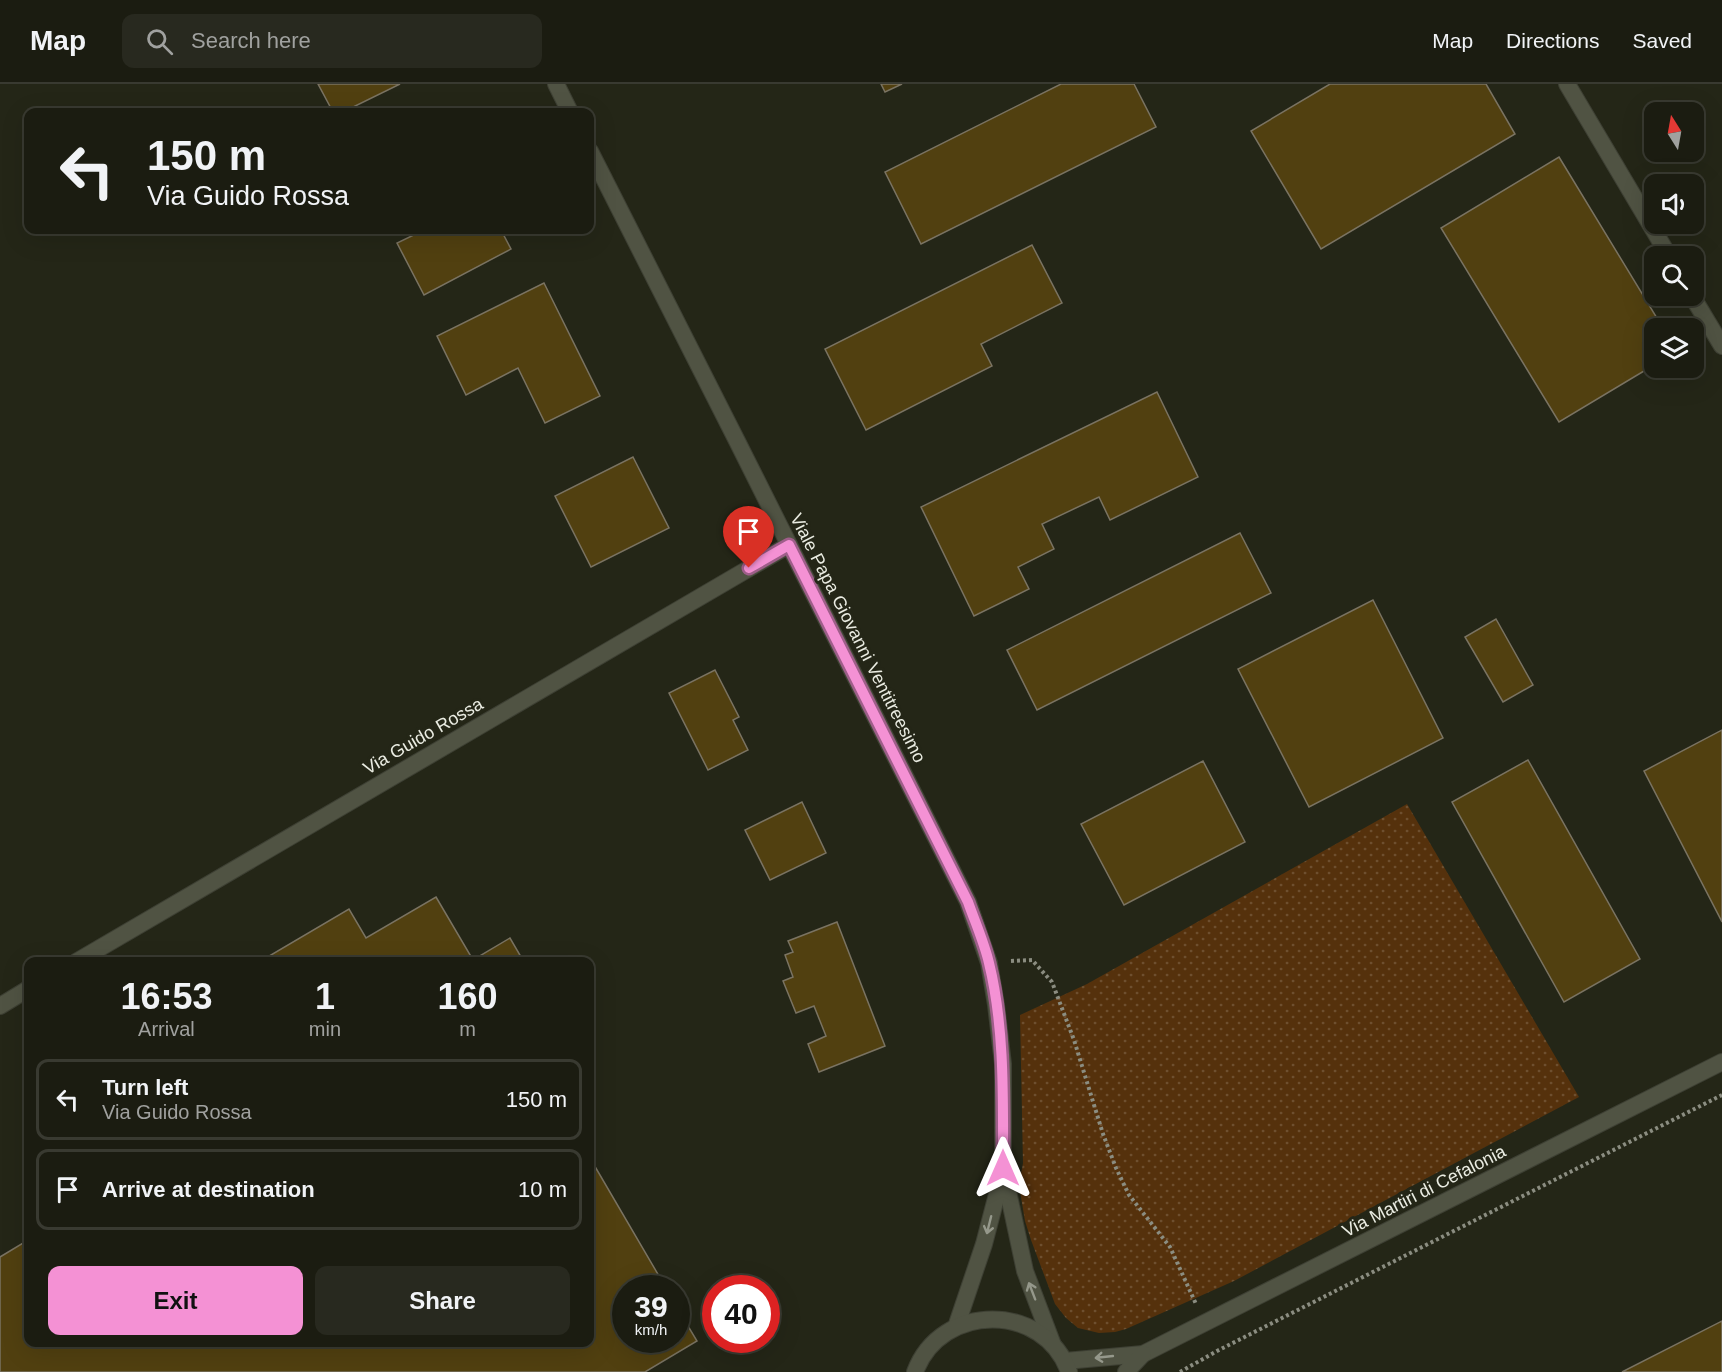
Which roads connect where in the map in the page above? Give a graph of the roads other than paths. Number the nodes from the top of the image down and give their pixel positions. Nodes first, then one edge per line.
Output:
1 (556, 84) edge
2 (1567, 84) edge
3 (568, 108) edge
4 (594, 159) edge
5 (1663, 246) edge
6 (1698, 306) edge
7 (1722, 345) edge
8 (789, 545) junction
9 (85, 957) edge
10 (24, 991) edge
11 (0, 1006) edge
12 (1722, 1062) edge
13 (1003, 1168) junction
14 (956, 1327) junction
15 (1053, 1345) junction
16 (1143, 1354) junction
17 (1067, 1367) edge
18 (915, 1372) edge
19 (1126, 1372) edge

1 - 3 street
2 - 5 street
4 - 8 street, Viale Papa Giovanni Ventitreesimo
6 - 7 street
8 - 9 street, Via Guido Rossa
8 - 13 street, Viale Papa Giovanni Ventitreesimo
10 - 11 street
12 - 16 street, Via Martiri di Cefalonia
13 -> 14 street, Viale Papa Giovanni Ventitreesimo
15 -> 13 street, Viale Papa Giovanni Ventitreesimo
14 - 15 street
14 - 18 street
15 - 17 street
16 -> 17 street, Via Martiri di Cefalonia
16 - 19 street, Via Martiri di Cefalonia

